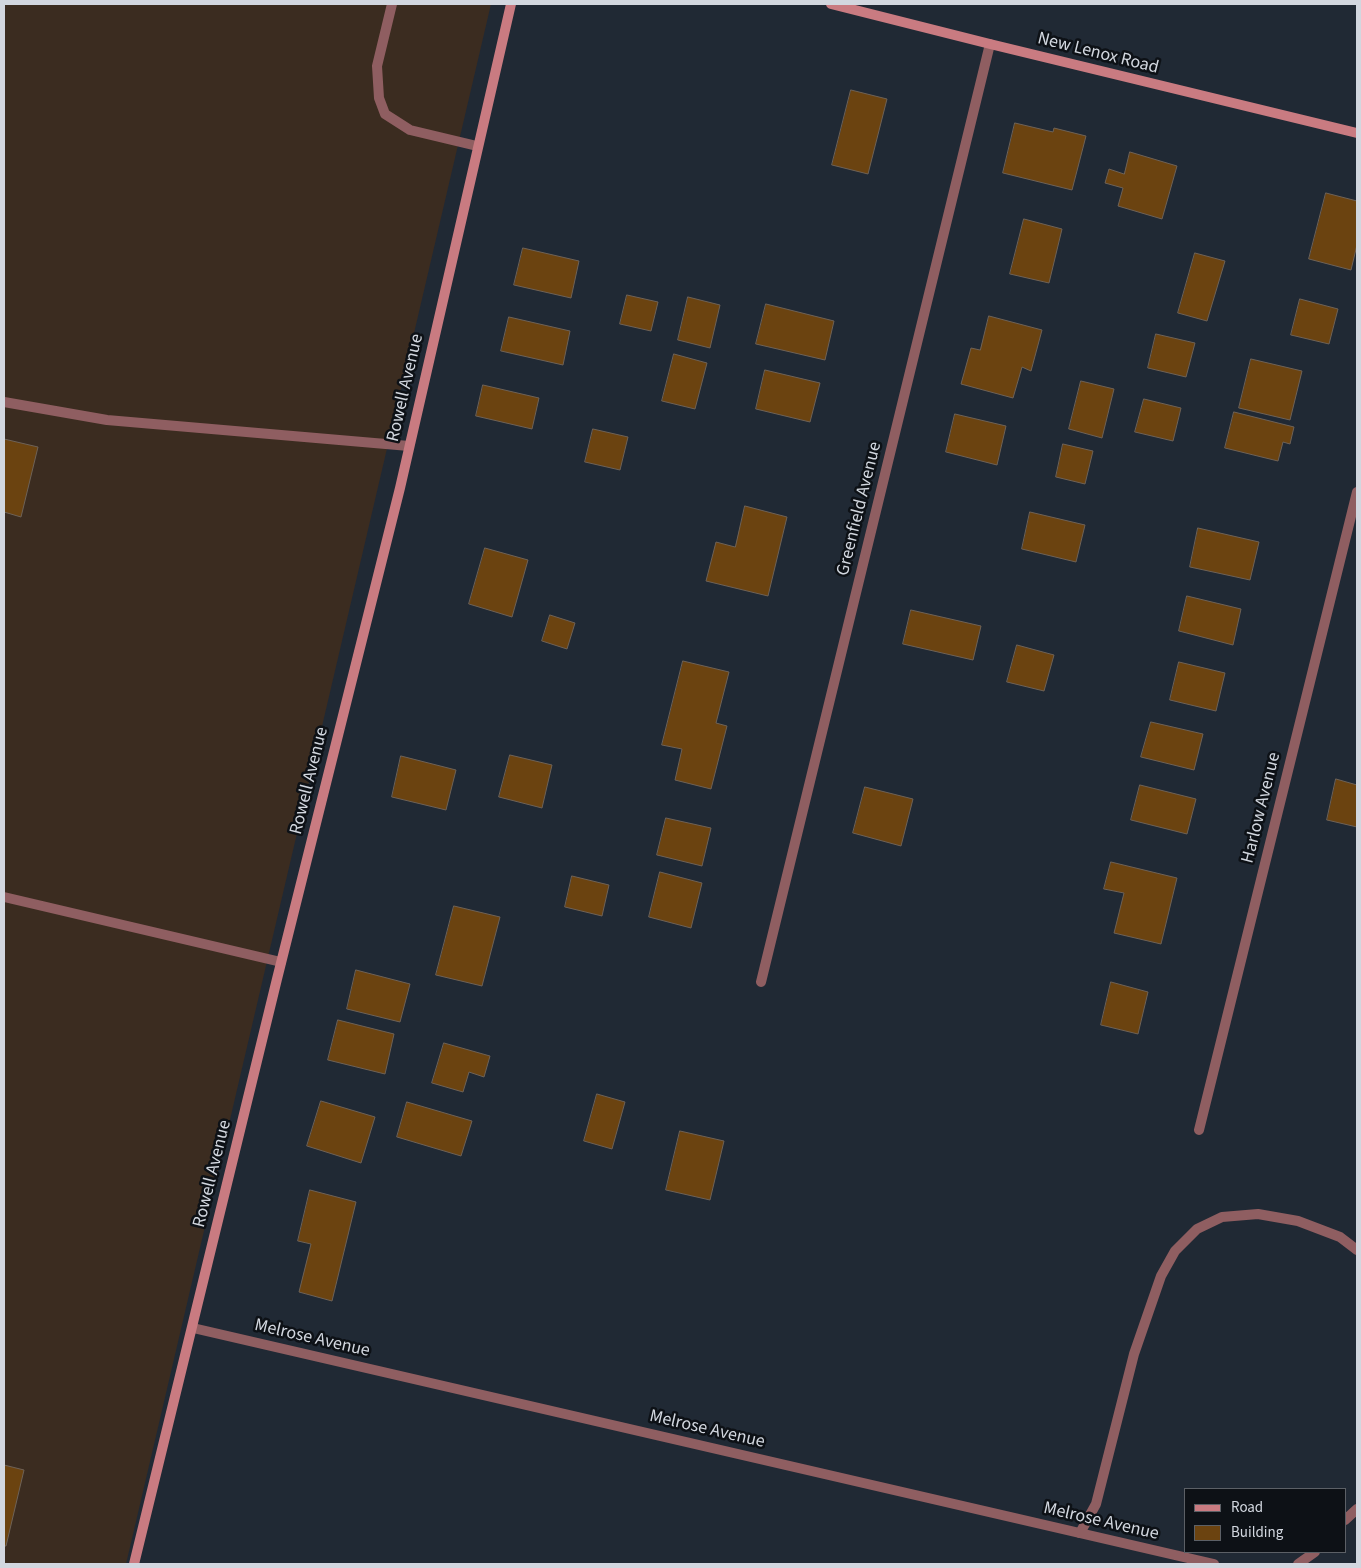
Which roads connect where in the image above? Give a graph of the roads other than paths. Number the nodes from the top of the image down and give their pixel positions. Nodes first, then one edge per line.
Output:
1 (392, 4) edge
2 (511, 4) edge
3 (831, 4) edge
4 (990, 44) junction
5 (1357, 133) edge
6 (477, 146) junction
7 (4, 402) edge
8 (409, 446) junction
9 (1357, 492) edge
10 (4, 897) edge
11 (281, 962) junction
12 (761, 982) dead end
13 (1199, 1130) dead end
14 (1357, 1250) edge
15 (193, 1328) junction
16 (1357, 1509) edge
17 (1346, 1519) edge
18 (1080, 1533) junction
19 (1314, 1553) edge
20 (134, 1564) edge
21 (1214, 1564) edge
22 (1298, 1564) edge

1 - 6 street
2 - 6 street, Rowell Avenue
3 - 4 street, New Lenox Road
4 - 5 street, New Lenox Road
4 - 12 street, Greenfield Avenue
6 - 8 street, Rowell Avenue
7 - 8 street
8 - 11 street, Rowell Avenue
9 - 13 street, Harlow Avenue
10 - 11 street
11 - 15 street, Rowell Avenue
14 - 18 street
15 - 18 street, Melrose Avenue
15 - 20 street, Rowell Avenue
16 - 17 street
18 - 21 street, Melrose Avenue
19 - 22 street

